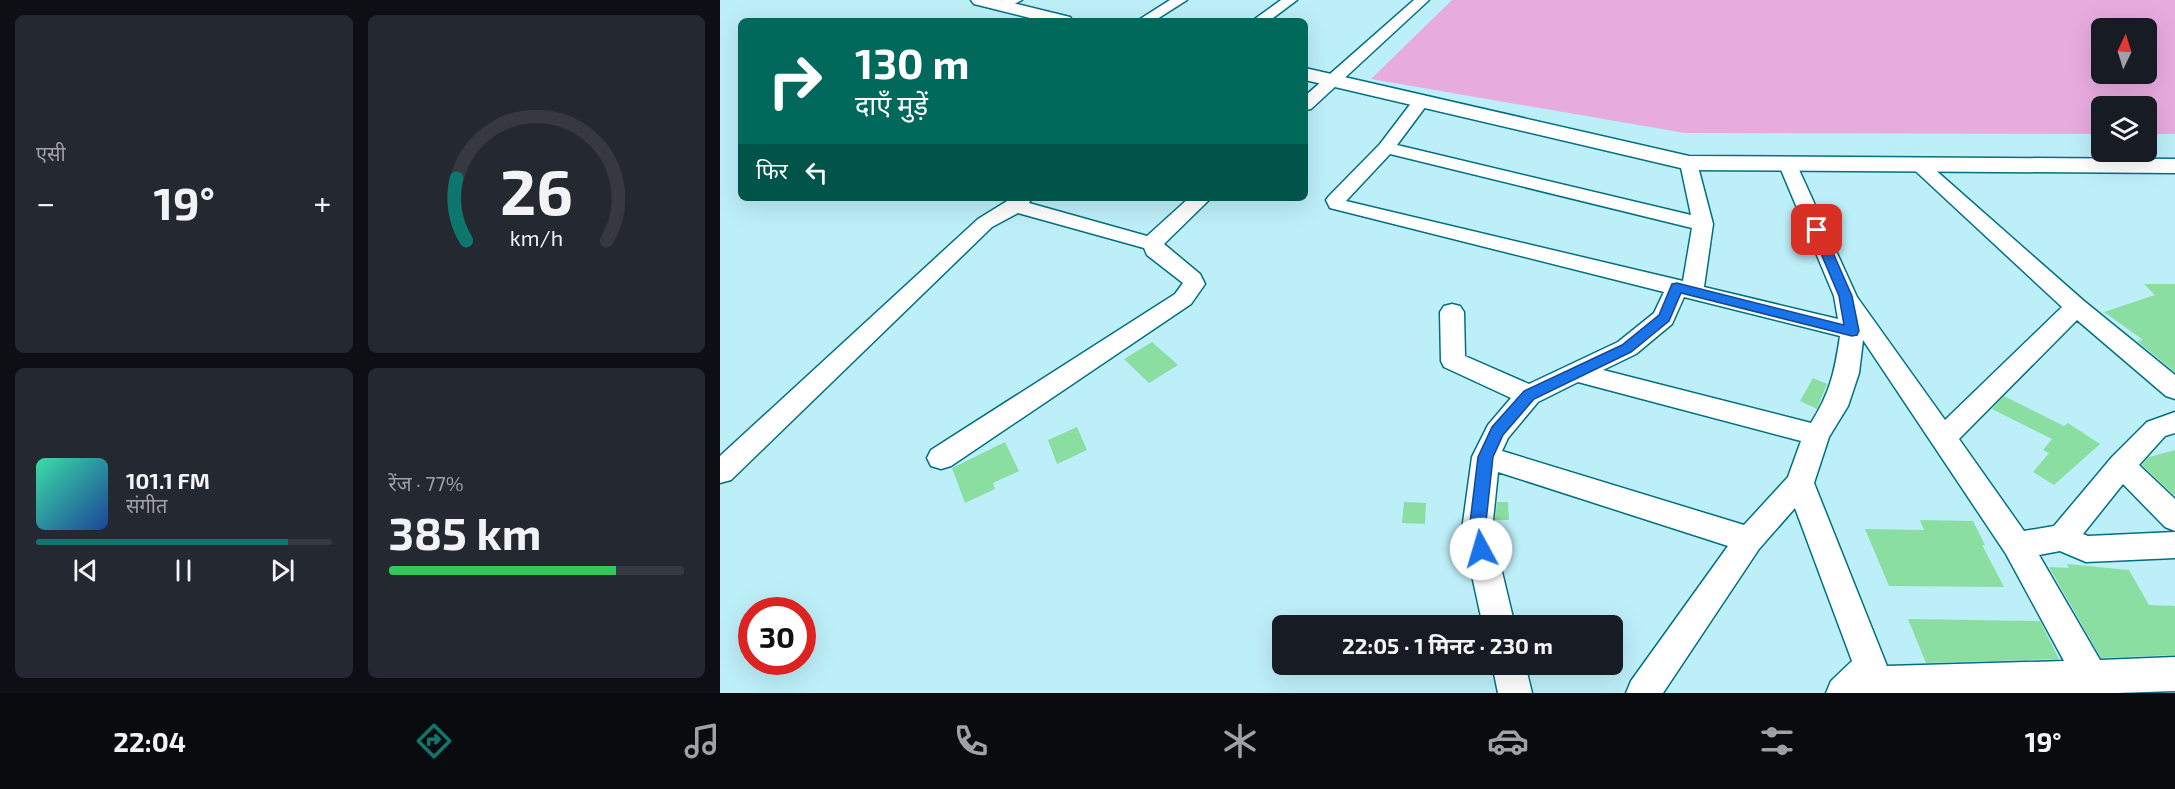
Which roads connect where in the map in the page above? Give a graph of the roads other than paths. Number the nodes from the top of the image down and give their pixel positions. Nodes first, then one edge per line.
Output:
1 (980, 0) edge
2 (1180, 0) edge
3 (1290, 0) edge
4 (1422, 0) edge
5 (1008, 3) edge
6 (1055, 18) edge
7 (1149, 18) edge
8 (1263, 18) edge
9 (1308, 75) edge
10 (1332, 81) junction
11 (1308, 102) edge
12 (1421, 102) junction
13 (1386, 148) junction
14 (1689, 163) junction
15 (1917, 164) junction
16 (1788, 165) junction
17 (2175, 166) edge
18 (1020, 201) edge
19 (1198, 201) edge
20 (1703, 224) junction
21 (1153, 244) junction
22 (1684, 289) junction
23 (1845, 296) junction
24 (2076, 307) junction
25 (1452, 312) dead end
26 (1852, 331) junction
27 (1575, 372) junction
28 (2173, 385) edge
29 (1529, 395) junction
30 (2175, 422) edge
31 (1817, 435) junction
32 (1944, 437) junction
33 (1486, 457) junction
34 (941, 459) dead end
35 (2122, 465) junction
36 (721, 472) edge
37 (1800, 483) junction
38 (2175, 518) edge
39 (2062, 538) junction
40 (1749, 540) junction
41 (2017, 545) junction
42 (2175, 545) edge
43 (1496, 615) edge
44 (2175, 674) edge
45 (1511, 675) edge
46 (1876, 680) edge
47 (2096, 685) edge
48 (1515, 693) edge
49 (1644, 693) edge
50 (1843, 693) edge

1 - 5 street
2 - 7 street
3 - 8 street
4 - 10 street
5 - 6 street
9 - 10 street
10 - 11 street
10 - 12 street
12 - 13 street
12 - 14 street
13 - 20 street
13 - 22 street
14 - 16 street
14 - 20 street
15 - 16 street
15 - 17 street
15 - 24 street
16 - 23 street
18 - 21 street
18 - 36 street
19 - 21 street
20 - 22 street
21 - 34 street
22 - 26 street
22 - 27 street
23 - 26 street
23 - 32 street
24 - 28 street
24 - 32 street
25 - 29 street
26 - 31 street
27 - 29 street
27 - 31 street
29 - 33 street
30 - 35 street
31 - 37 street
32 - 41 street
33 - 40 street
33 - 43 street
35 - 38 street
35 - 39 street
37 - 40 street
37 - 46 street
39 - 41 street
39 - 42 street
40 - 49 street
41 - 47 street
44 - 47 street
45 - 48 street
46 - 47 street
46 - 50 street

